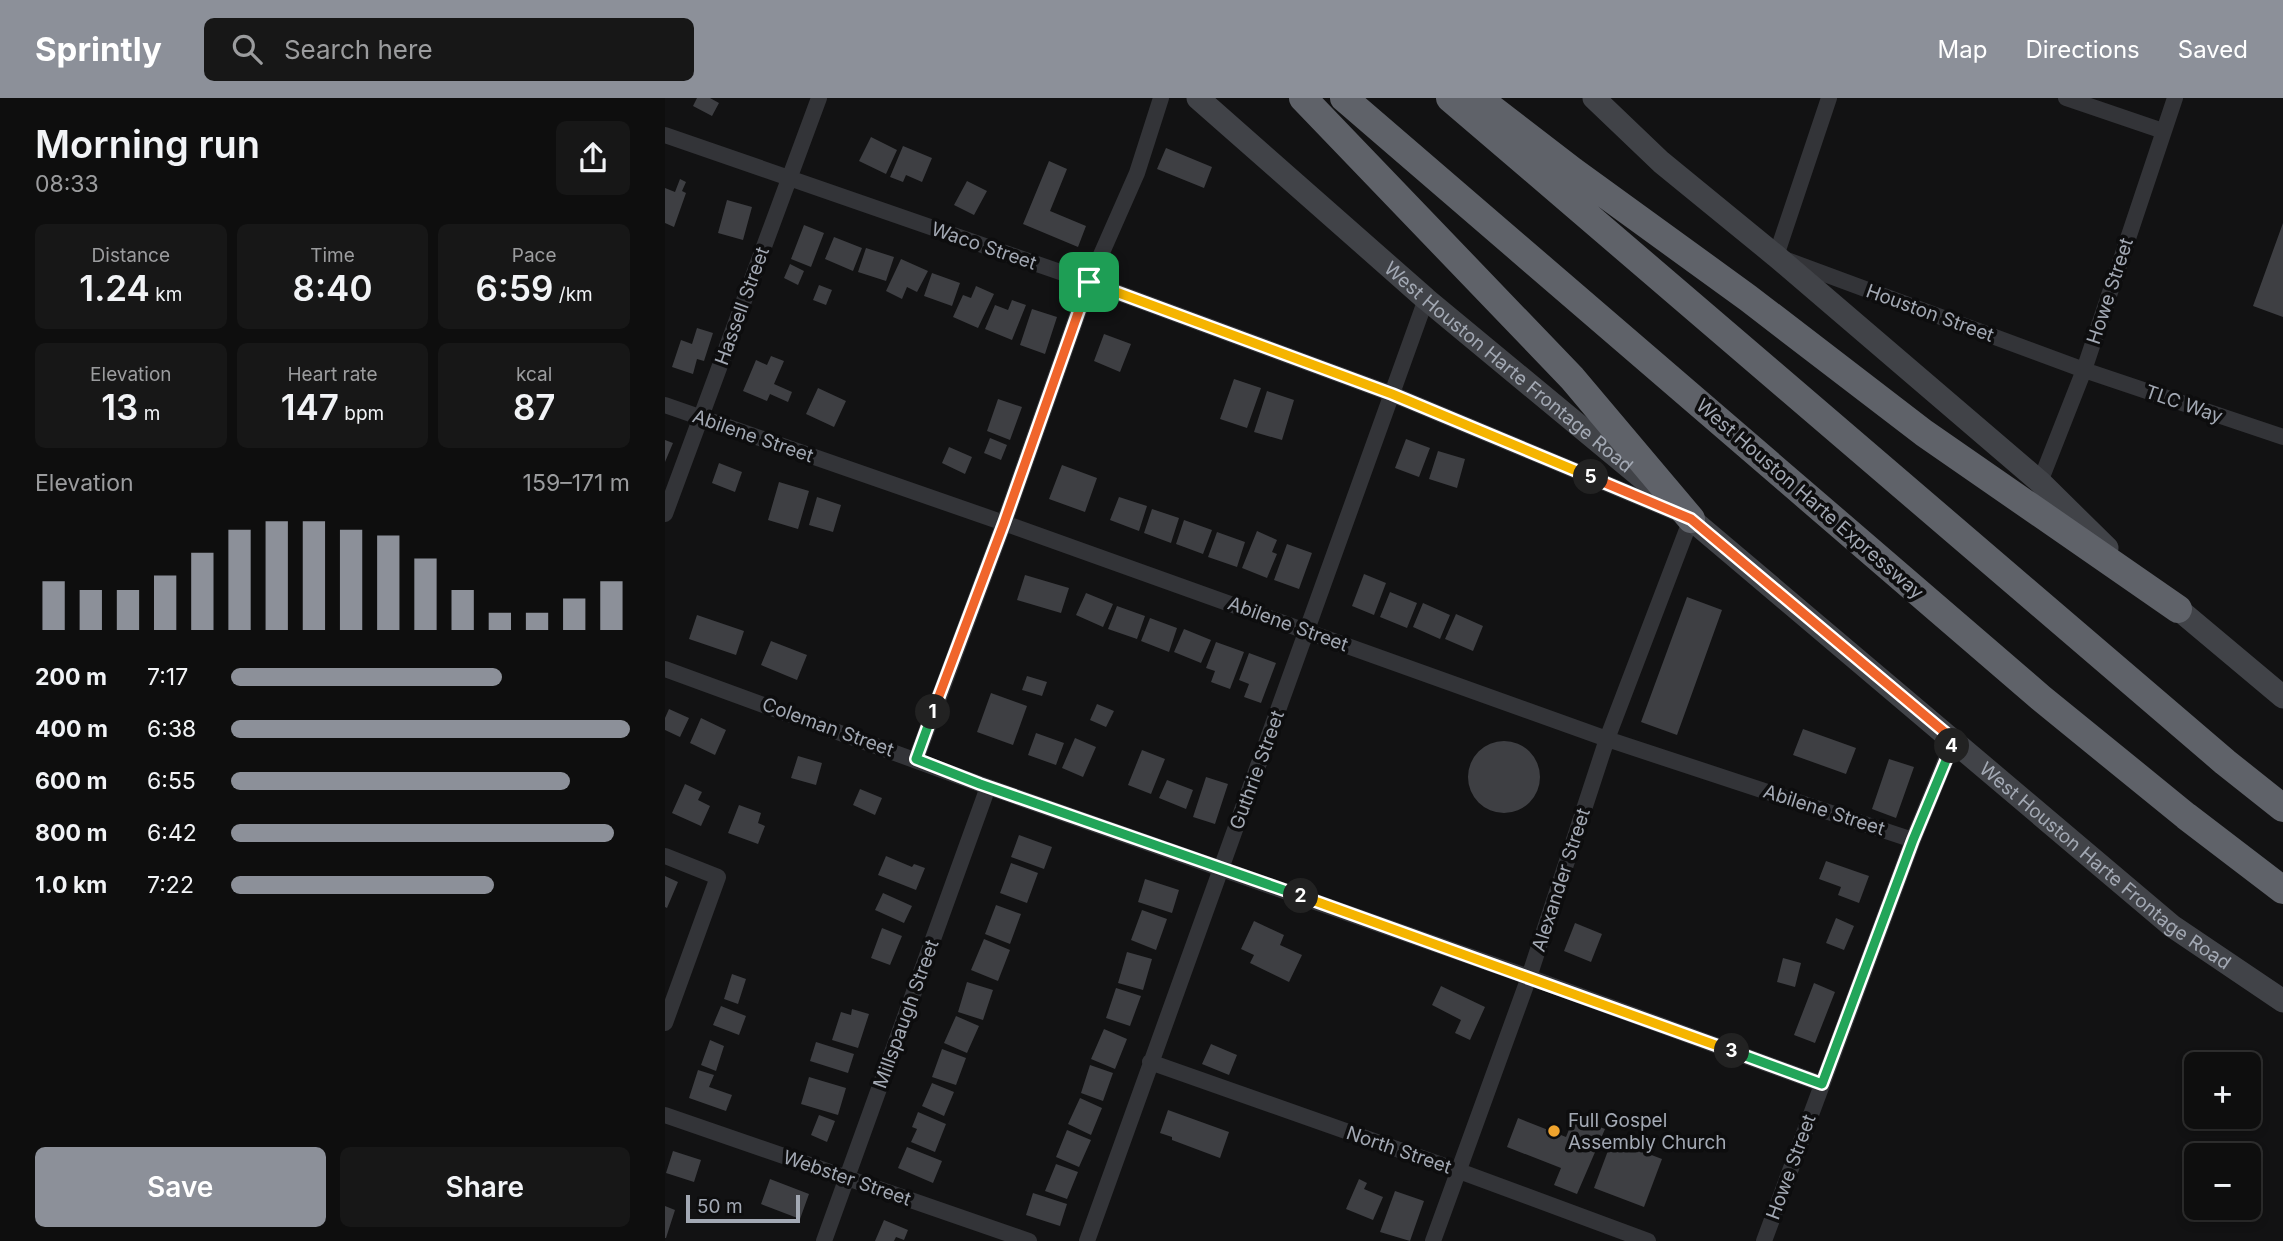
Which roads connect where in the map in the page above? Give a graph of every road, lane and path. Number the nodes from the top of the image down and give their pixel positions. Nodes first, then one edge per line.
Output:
1 (819, 98) edge
2 (1161, 98) edge
3 (1198, 98) edge
4 (1303, 98) edge
5 (1344, 98) edge
6 (1450, 98) edge
7 (1478, 98) edge
8 (1594, 98) edge
9 (1829, 98) edge
10 (2066, 98) edge
11 (2175, 98) edge
12 (2162, 131) junction
13 (665, 135) edge
14 (788, 180) junction
15 (1776, 256) junction
16 (1089, 282) junction
17 (1426, 299) junction
18 (2084, 370) junction
19 (1392, 394) junction
20 (665, 405) edge
21 (700, 418) junction
22 (2283, 438) edge
23 (2040, 482) junction
24 (665, 514) edge
25 (1691, 519) junction
26 (1004, 523) junction
27 (2178, 609) junction
28 (1307, 631) junction
29 (665, 669) edge
30 (2283, 697) edge
31 (1607, 739) junction
32 (1954, 740) junction
33 (916, 759) junction
34 (988, 787) junction
35 (2283, 808) edge
36 (1913, 840) junction
37 (665, 856) edge
38 (1222, 868) junction
39 (2283, 890) edge
40 (1529, 977) junction
41 (2283, 1001) edge
42 (665, 1023) edge
43 (1150, 1062) junction
44 (1822, 1084) junction
45 (665, 1115) edge
46 (1459, 1171) junction
47 (847, 1178) junction
48 (824, 1241) edge
49 (1029, 1241) edge
50 (1087, 1241) edge
51 (1433, 1241) edge
52 (1648, 1241) edge
53 (1764, 1241) edge

1 - 14 street, Hassell Street
2 - 16 street
3 - 17 main road, West Houston Harte Frontage Road
4 - 25 highway
5 - 39 highway, West Houston Harte Expressway
6 - 35 highway
7 - 27 highway
8 - 15 main road
9 - 15 street
10 - 12 street
11 - 12 street, Howe Street
12 - 18 street, Howe Street
13 - 14 street, Waco Street
14 - 16 street, Waco Street
14 - 21 street, Hassell Street
15 - 18 street, Houston Street
15 - 23 main road
16 - 19 street, Waco Street
16 - 26 street
17 - 19 street, Guthrie Street
17 - 25 main road, West Houston Harte Frontage Road
18 - 22 street, TLC Way
18 - 23 street, Howe Street
19 - 25 street, Waco Street
19 - 28 street, Guthrie Street
20 - 21 street, Abilene Street
21 - 24 street, Hassell Street
21 - 26 street, Abilene Street
23 - 27 main road
25 - 31 street, Alexander Street
25 - 32 main road, West Houston Harte Frontage Road
26 - 28 street, Abilene Street
26 - 33 street
27 - 30 main road
28 - 31 street, Abilene Street
28 - 38 street, Guthrie Street
29 - 33 street, Coleman Street
31 - 36 street, Abilene Street
31 - 40 street, Alexander Street
32 - 36 street, Howe Street
32 - 41 main road, West Houston Harte Frontage Road
33 - 34 street, Coleman Street
34 - 38 street, Coleman Street
34 - 47 street, Millspaugh Street
36 - 44 street, Howe Street
37 - 42 street
38 - 40 street, Coleman Street
38 - 43 street, Guthrie Street
40 - 44 street, Coleman Street
40 - 46 street, Alexander Street
43 - 46 street, North Street
43 - 50 street, Guthrie Street
44 - 53 street, Howe Street
45 - 47 street, Webster Street
46 - 51 street, Alexander Street
46 - 52 street, North Street
47 - 48 street, Millspaugh Street
47 - 49 street, Webster Street

